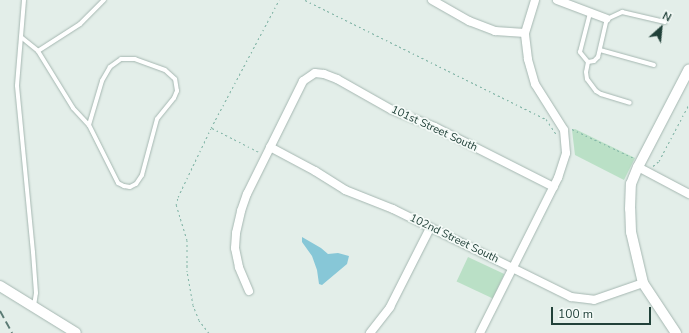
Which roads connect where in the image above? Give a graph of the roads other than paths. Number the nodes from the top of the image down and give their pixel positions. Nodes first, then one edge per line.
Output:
1 (24, 0) edge
2 (104, 0) edge
3 (432, 0) edge
4 (535, 0) edge
5 (557, 0) edge
6 (590, 13) junction
7 (607, 19) junction
8 (665, 22) dead end
9 (525, 33) junction
10 (21, 37) junction
11 (600, 50) junction
12 (38, 52) junction
13 (588, 62) junction
14 (654, 64) dead end
15 (689, 69) edge
16 (630, 103) dead end
17 (89, 125) junction
18 (270, 147) junction
19 (640, 165) junction
20 (554, 187) junction
21 (689, 194) edge
22 (430, 228) junction
23 (513, 268) junction
24 (642, 283) junction
25 (0, 286) edge
26 (249, 291) dead end
27 (34, 306) junction
28 (71, 332) edge
29 (370, 333) edge
30 (480, 333) edge
31 (676, 333) edge

1 - 10 lane
2 - 12 lane
3 - 9 street
4 - 9 street
5 - 6 street
6 - 7 street
6 - 13 lane
7 - 8 lane
7 - 11 lane
9 - 20 street
10 - 12 lane
10 - 27 lane
11 - 13 lane
11 - 14 lane
12 - 17 lane
13 - 16 lane
15 - 19 street
17 - 17 lane
18 - 20 street, 101st Street South
18 - 22 street, 102nd Street South
18 - 26 street
19 - 21 street
19 - 24 street
20 - 23 street
22 - 23 street, 102nd Street South
22 - 29 street
23 - 24 street, 102nd Street South
23 - 30 street
24 - 31 street
25 - 27 street
27 - 28 street

